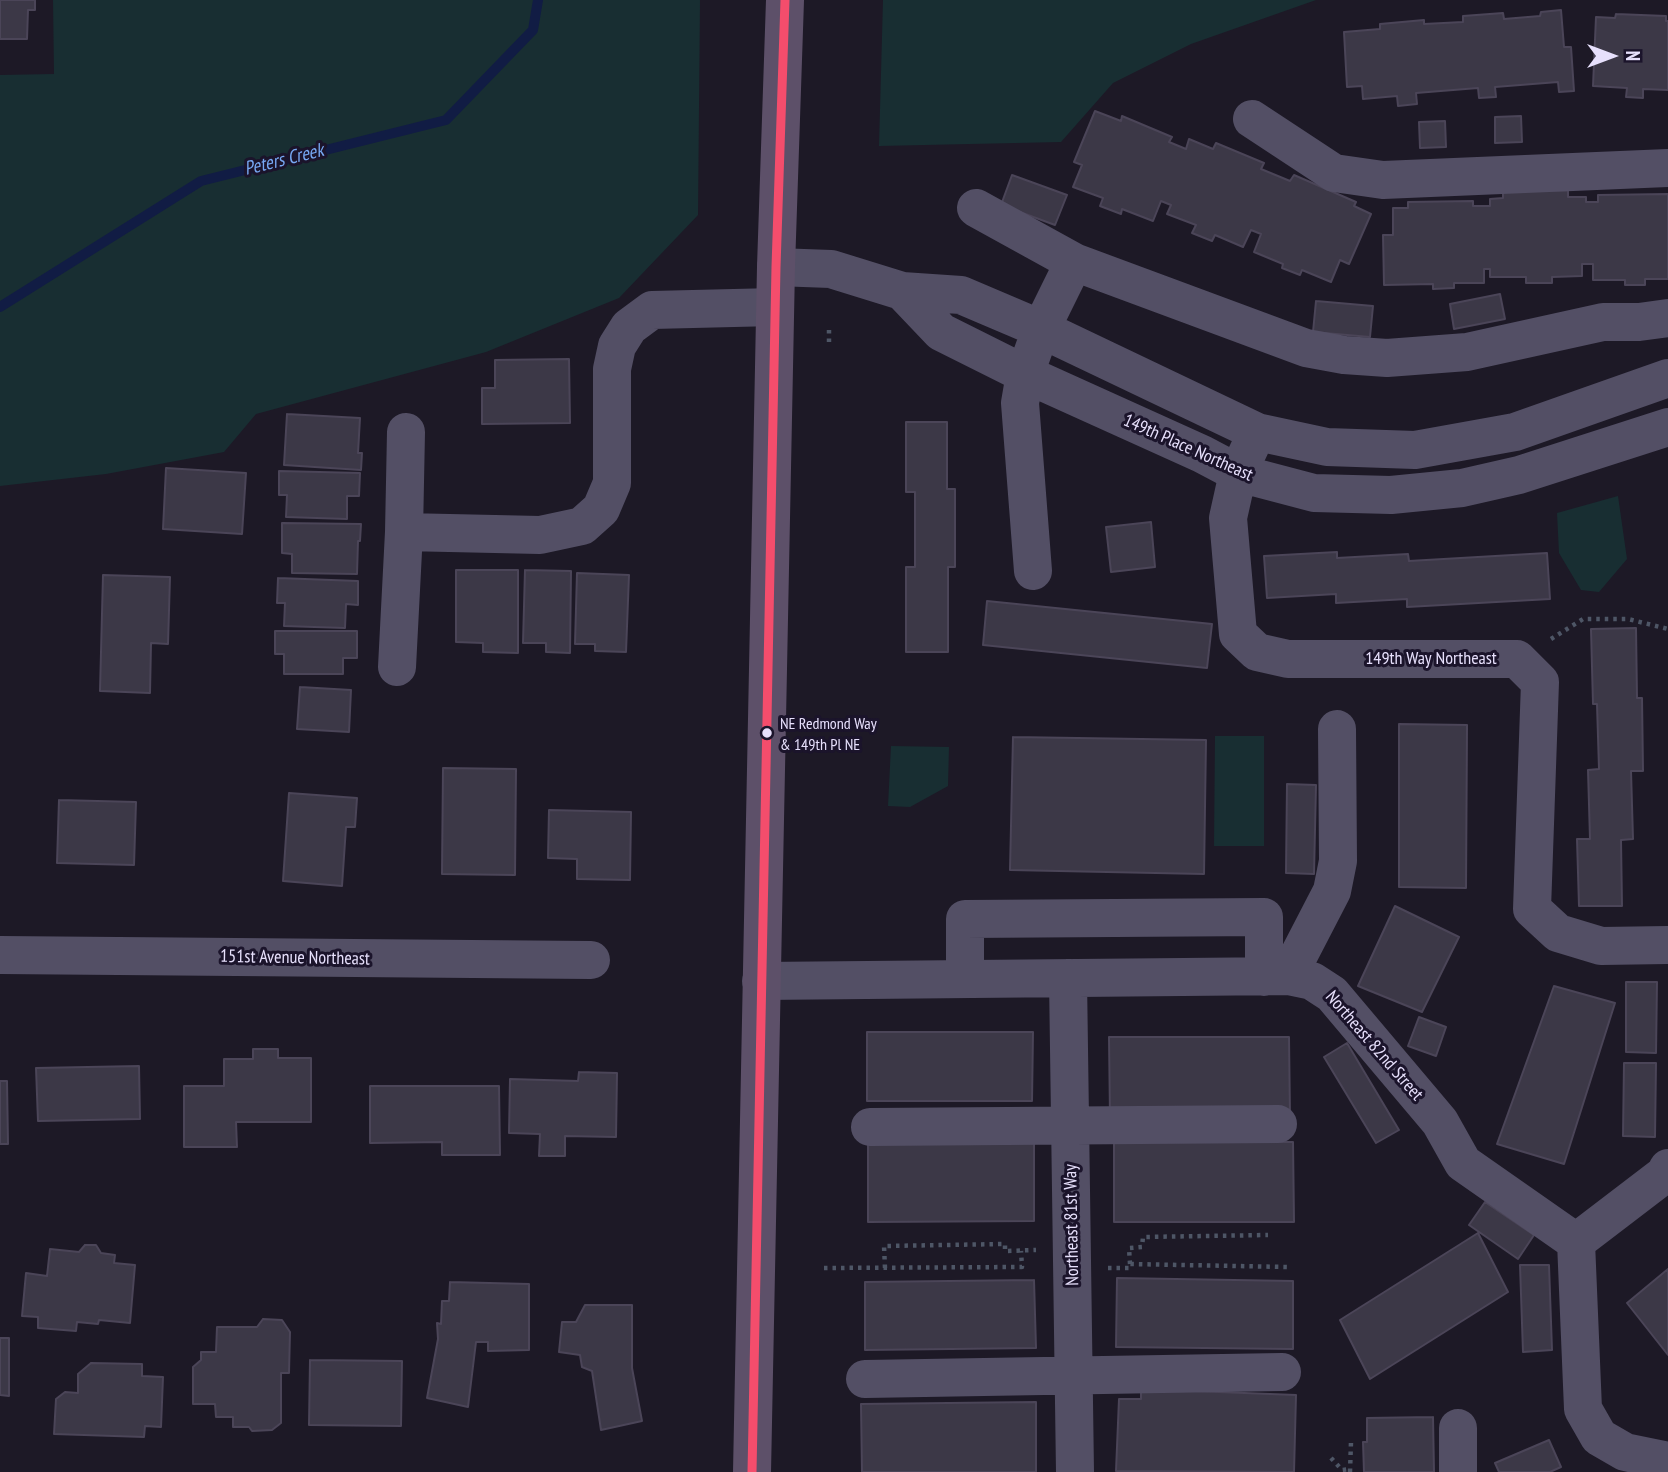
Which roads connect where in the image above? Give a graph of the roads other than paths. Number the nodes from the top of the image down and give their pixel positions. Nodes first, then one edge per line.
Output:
1 (785, 0) edge
2 (1252, 118) dead end
3 (1668, 168) edge
4 (976, 208) dead end
5 (1074, 262) junction
6 (776, 267) junction
7 (902, 291) junction
8 (775, 307) junction
9 (1668, 317) edge
10 (1041, 329) junction
11 (1024, 374) junction
12 (1668, 379) edge
13 (1668, 427) edge
14 (406, 432) dead end
15 (1258, 432) junction
16 (1238, 473) junction
17 (404, 532) junction
18 (1033, 571) dead end
19 (397, 667) dead end
20 (1337, 729) dead end
21 (1668, 945) edge
22 (0, 955) edge
23 (591, 960) dead end
24 (1276, 977) junction
25 (965, 978) junction
26 (1068, 978) junction
27 (761, 981) junction
28 (1278, 1124) dead end
29 (1070, 1126) junction
30 (870, 1127) dead end
31 (1668, 1168) edge
32 (1576, 1242) junction
33 (1282, 1372) dead end
34 (1074, 1376) junction
35 (865, 1379) dead end
36 (1458, 1428) dead end
37 (1668, 1461) edge
38 (1618, 1462) edge
39 (752, 1472) edge
40 (1076, 1472) edge
41 (1458, 1472) edge

1 - 6 main road
2 - 3 street
4 - 5 street
5 - 9 street
5 - 10 street
6 - 7 street, 149th Place Northeast
6 - 8 main road
7 - 10 street, 149th Place Northeast
7 - 11 street, 149th Place Northeast
8 - 17 street
8 - 27 main road
10 - 11 street
10 - 15 street, 149th Place Northeast
11 - 16 street, 149th Place Northeast
11 - 18 street
12 - 15 street, 149th Place Northeast
13 - 16 street, 149th Place Northeast
14 - 17 street
15 - 16 street, 149th Way Northeast
16 - 21 street, 149th Way Northeast
17 - 19 street
20 - 24 street
22 - 23 street, 151st Avenue Northeast
24 - 25 street
24 - 26 street, Northeast 82nd Street
24 - 32 street, Northeast 82nd Street
25 - 26 street, Northeast 82nd Street
25 - 27 street, Northeast 82nd Street
26 - 29 street, Northeast 81st Way
27 - 39 main road
28 - 29 street
29 - 30 street
29 - 34 street, Northeast 81st Way
31 - 32 street
32 - 38 street
33 - 34 street
34 - 35 street
34 - 40 street, Northeast 81st Way
36 - 41 street
37 - 38 street

